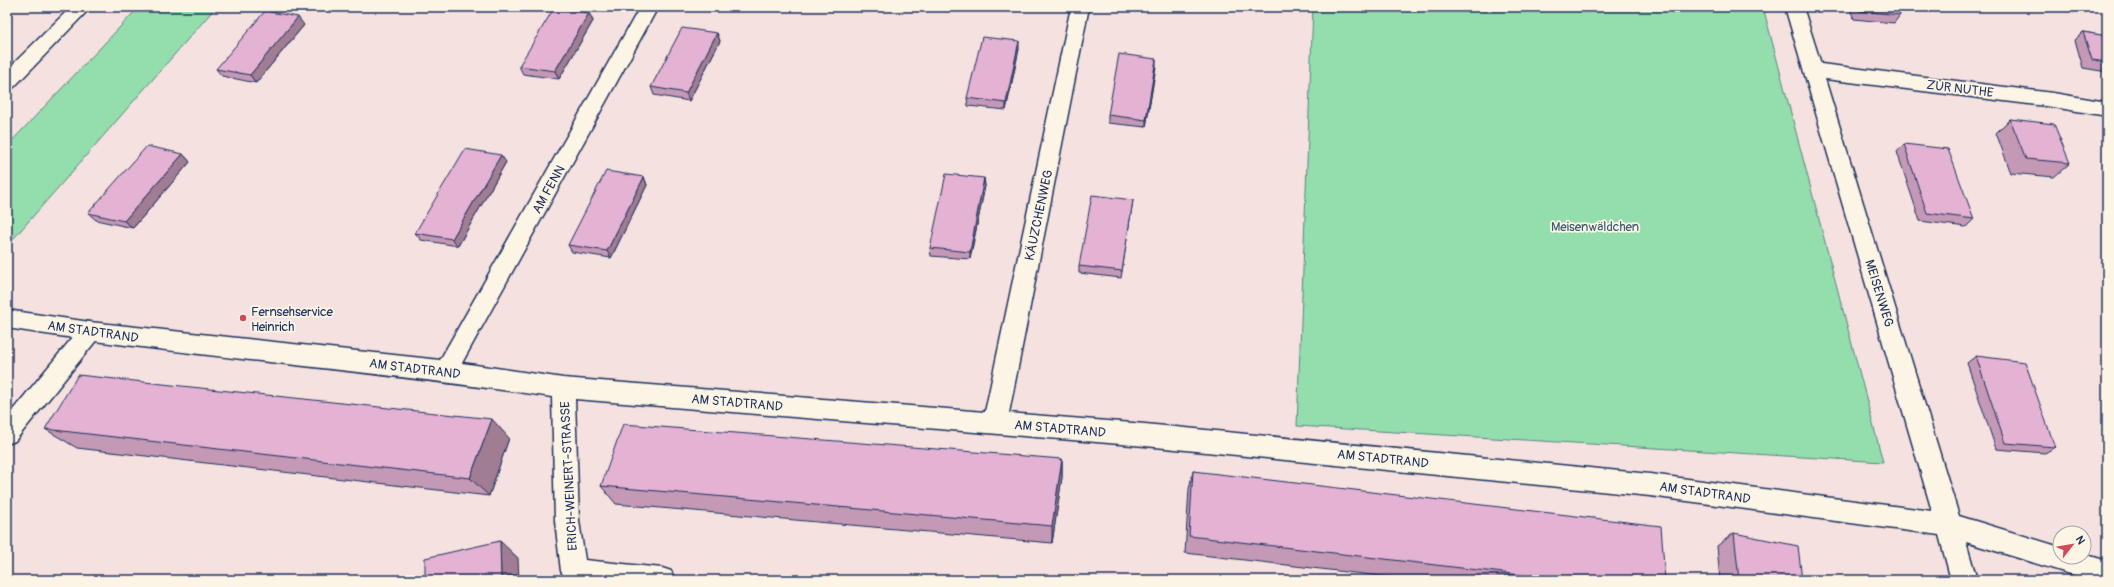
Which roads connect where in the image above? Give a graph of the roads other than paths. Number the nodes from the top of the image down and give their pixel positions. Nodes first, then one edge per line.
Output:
1 (82, 7) edge
2 (649, 7) edge
3 (1080, 7) edge
4 (1794, 7) edge
5 (1812, 70) junction
6 (7, 82) edge
7 (2107, 109) edge
8 (7, 319) edge
9 (90, 332) junction
10 (446, 371) junction
11 (563, 388) junction
12 (995, 422) junction
13 (7, 434) edge
14 (1949, 525) junction
15 (2107, 573) edge
16 (662, 580) edge
17 (1964, 580) edge

1 - 6 street
2 - 10 street, AM FENN
3 - 12 street, KÄUZCHENWEG
4 - 5 street, MEISENWEG
5 - 7 street, ZUR NUTHE
5 - 14 street, MEISENWEG
8 - 9 street, AM STADTRAND
9 - 10 street, AM STADTRAND
9 - 13 lane
10 - 11 street, AM STADTRAND
11 - 12 street, AM STADTRAND
11 - 16 street, ERICH-WEINERT-STRASSE
12 - 14 street, AM STADTRAND
14 - 15 street, AM STADTRAND
14 - 17 street, MEISENWEG

